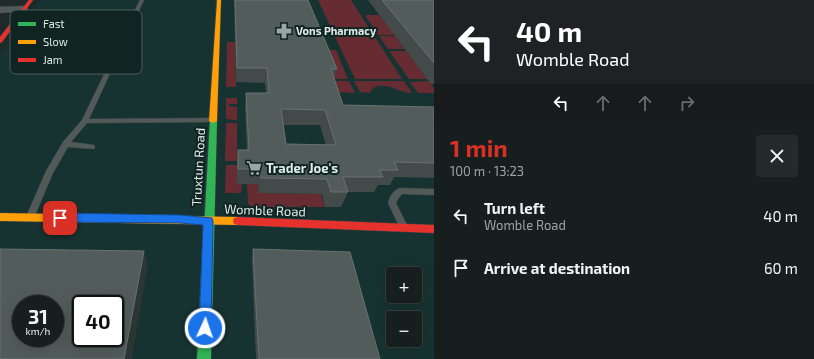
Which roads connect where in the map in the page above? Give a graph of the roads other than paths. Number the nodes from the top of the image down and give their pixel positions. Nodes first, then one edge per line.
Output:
1 (15, 0) edge
2 (31, 0) edge
3 (142, 0) edge
4 (219, 0) edge
5 (24, 9) joint
6 (3, 10) edge
7 (137, 10) edge
8 (0, 17) edge
9 (10, 28) edge
10 (0, 41) edge
11 (107, 74) edge
12 (213, 120) junction
13 (85, 121) junction
14 (66, 144) junction
15 (91, 147) dead end
16 (434, 192) edge
17 (0, 217) edge
18 (30, 217) junction
19 (208, 221) junction
20 (404, 228) junction
21 (434, 229) edge
22 (204, 359) edge

1 - 6 street
2 - 5 street
3 - 7 lane
4 - 12 street, Truxtun Road
5 - 6 street
6 - 8 street
9 - 10 street
11 - 13 lane
12 - 13 lane
12 - 19 street, Truxtun Road
13 - 14 lane
14 - 15 lane
14 - 18 lane
16 - 20 lane
17 - 18 street, Womble Road
18 - 19 street, Womble Road
19 - 20 street, Womble Road
19 - 22 street, Truxtun Road
20 - 21 street, Womble Road

